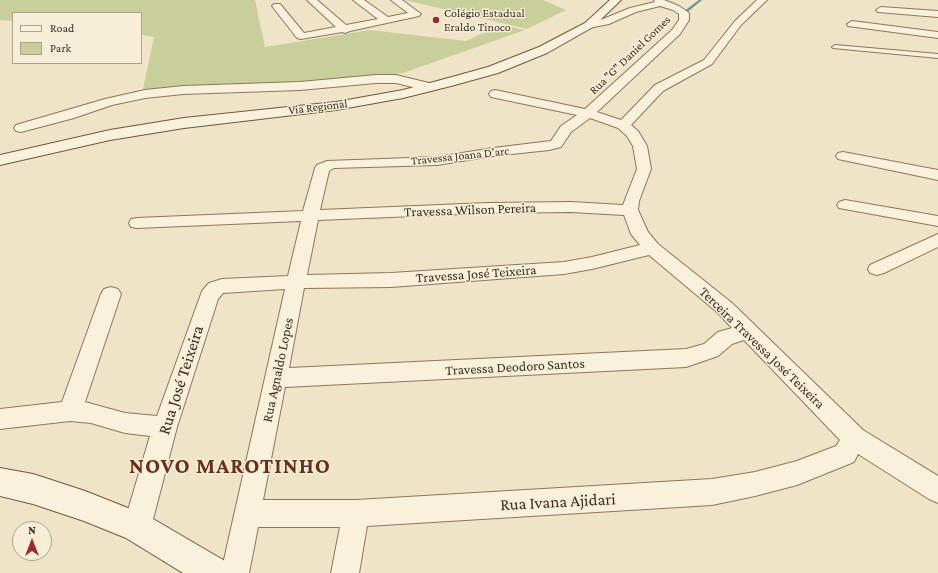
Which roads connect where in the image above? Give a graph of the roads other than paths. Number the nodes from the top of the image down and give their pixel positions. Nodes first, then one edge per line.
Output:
1 (312, 0) edge
2 (358, 0) edge
3 (396, 0) edge
4 (616, 0) edge
5 (762, 0) edge
6 (659, 1) edge
7 (277, 6) dead end
8 (881, 10) dead end
9 (938, 14) edge
10 (387, 21) junction
11 (852, 24) dead end
12 (589, 25) junction
13 (345, 30) junction
14 (938, 35) edge
15 (835, 47) dead end
16 (938, 56) edge
17 (429, 87) junction
18 (495, 94) dead end
19 (588, 113) junction
20 (624, 125) junction
21 (21, 128) dead end
22 (566, 129) joint
23 (843, 156) dead end
24 (0, 160) edge
25 (322, 168) joint
26 (938, 175) edge
27 (845, 205) dead end
28 (630, 210) junction
29 (310, 216) junction
30 (938, 221) edge
31 (137, 223) dead end
32 (938, 240) edge
33 (652, 248) junction
34 (877, 269) dead end
35 (296, 282) junction
36 (222, 286) joint
37 (111, 294) dead end
38 (746, 331) junction
39 (276, 378) junction
40 (70, 411) junction
41 (0, 419) edge
42 (165, 427) junction
43 (854, 438) junction
44 (0, 482) edge
45 (938, 490) edge
46 (356, 513) junction
47 (247, 514) junction
48 (137, 527) junction
49 (213, 573) edge
50 (235, 573) edge
51 (345, 573) edge

1 - 13 street
2 - 10 street
3 - 10 street
4 - 12 main road, Via Regional
5 - 20 street
6 - 12 street
6 - 19 street, Rua "G" Daniel Gomes
7 - 13 street
8 - 9 street
10 - 13 street
11 - 14 street
12 - 17 main road, Via Regional
15 - 16 lane
17 - 21 street
17 - 24 main road, Via Regional
18 - 19 street
19 - 20 street
19 - 22 street, Rua "G" Daniel Gomes
20 - 28 street
22 - 25 street, Travessa Joana D'arc
23 - 26 street
25 - 29 street, Rua Agnaldo Lopes
27 - 30 street
28 - 29 street, Travessa Wilson Pereira
28 - 33 street, Terceira Travessa José Teixeira
29 - 31 street, Travessa Wilson Pereira
29 - 35 street, Rua Agnaldo Lopes
32 - 34 street
33 - 35 street, Travessa José Teixeira
33 - 38 street, Terceira Travessa José Teixeira
35 - 36 street, Travessa José Teixeira
35 - 39 street, Rua Agnaldo Lopes
36 - 42 street, Rua José Teixeira
37 - 40 street
38 - 39 street, Travessa Deodoro Santos
38 - 43 street, Terceira Travessa José Teixeira
39 - 47 street, Rua Agnaldo Lopes
40 - 41 street
40 - 42 street
42 - 48 street, Rua José Teixeira
43 - 45 street, Terceira Travessa José Teixeira
43 - 46 street, Rua Ivana Ajidari
44 - 48 main road
46 - 47 street, Rua Ivana Ajidari
46 - 51 street
47 - 50 street, Rua Agnaldo Lopes
48 - 49 main road

